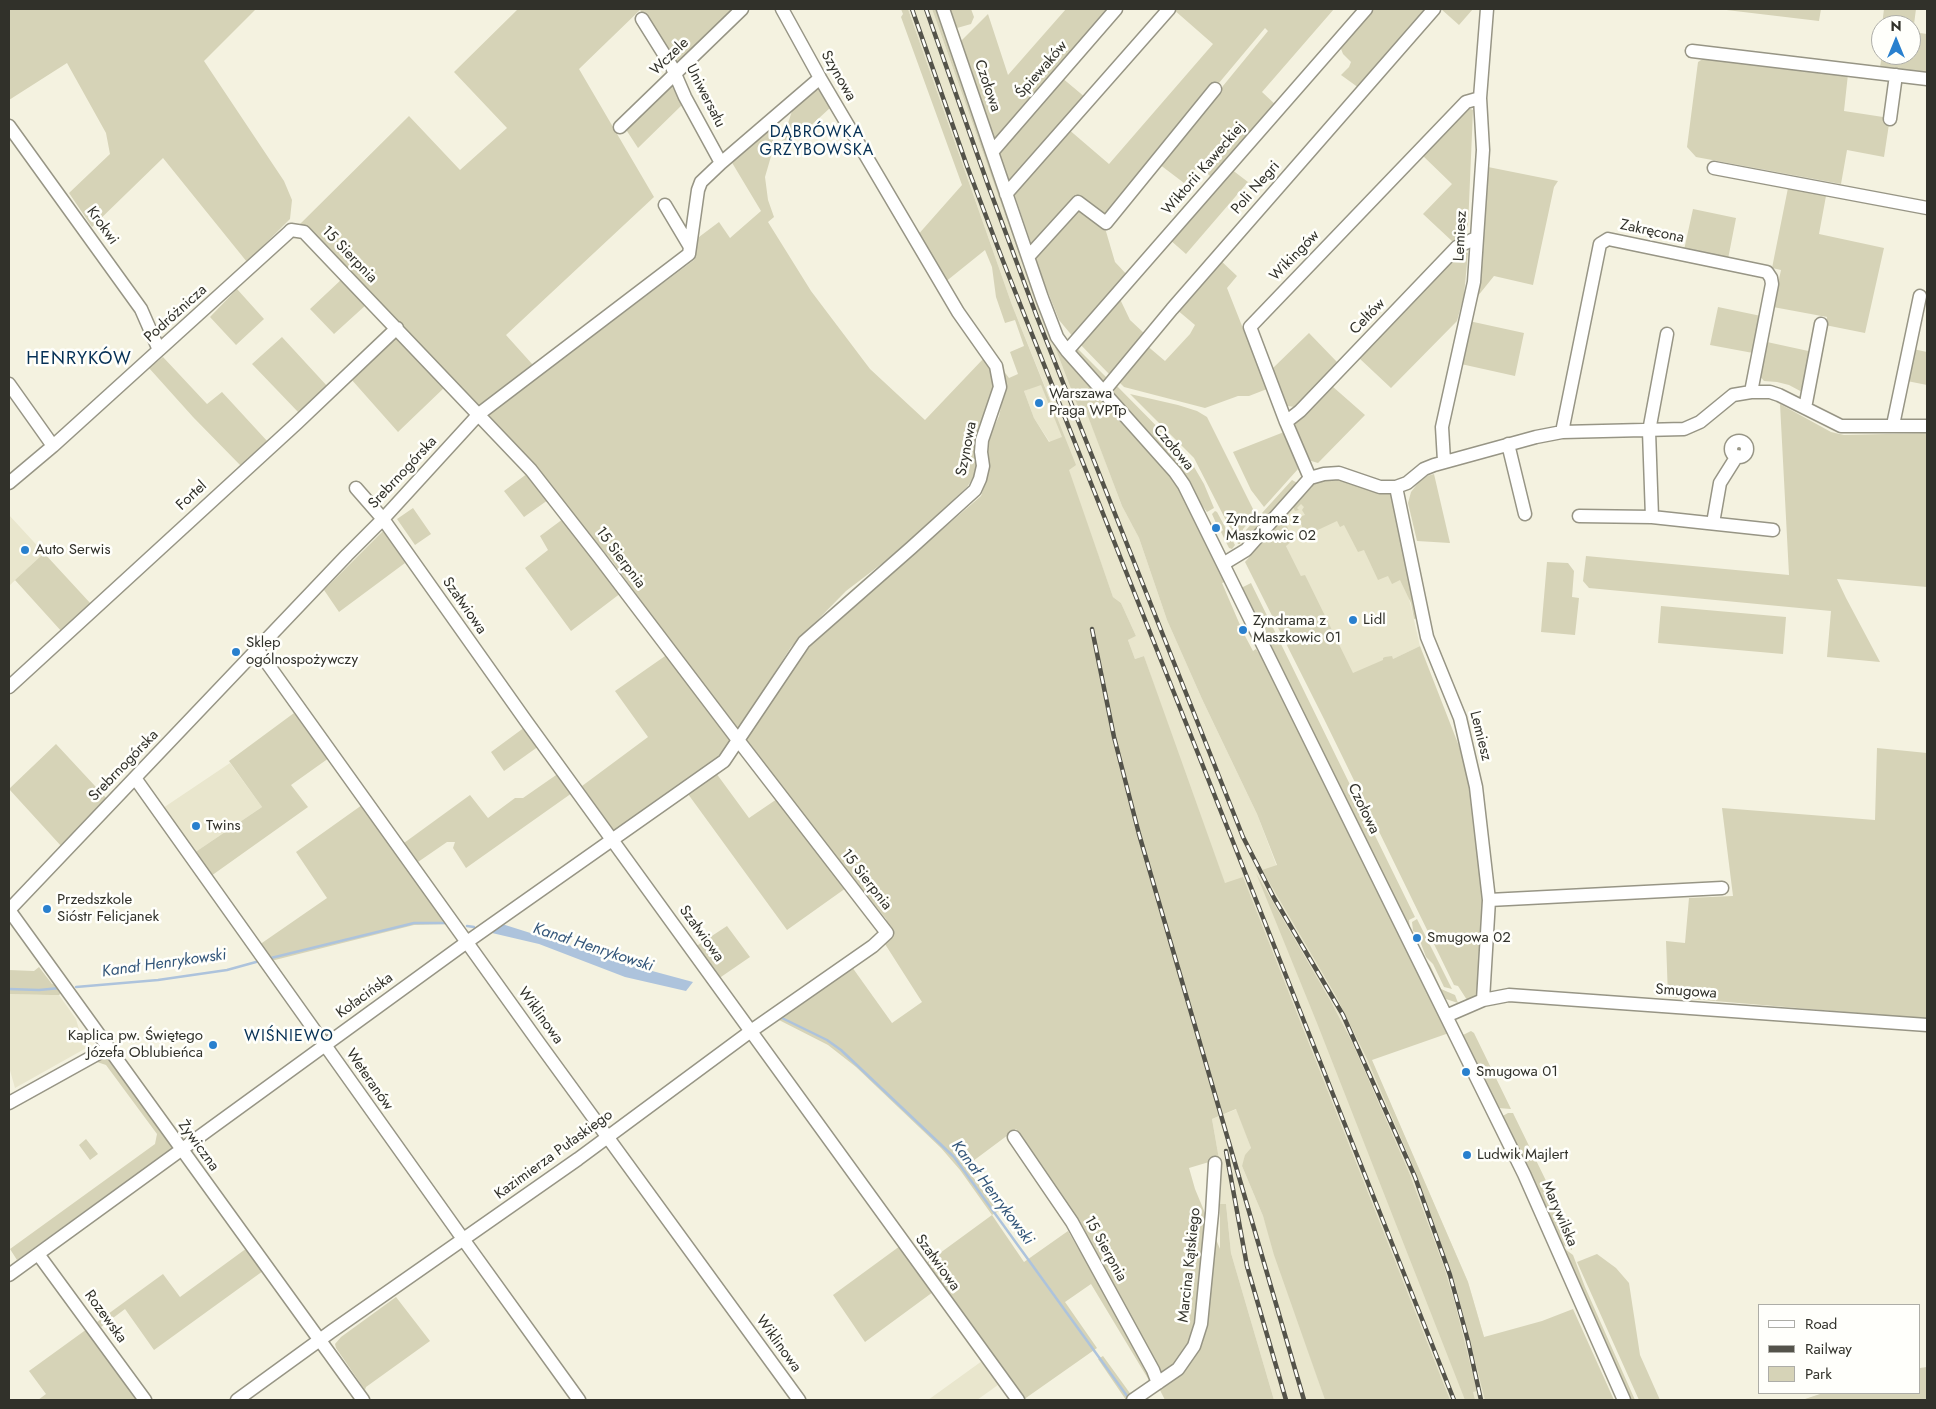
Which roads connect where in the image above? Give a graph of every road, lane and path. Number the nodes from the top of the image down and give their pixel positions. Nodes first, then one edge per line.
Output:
1 (742, 9) edge
2 (782, 9) edge
3 (943, 9) edge
4 (1116, 9) edge
5 (1168, 9) edge
6 (1366, 9) edge
7 (1434, 9) edge
8 (1486, 9) edge
9 (642, 19) dead end
10 (1692, 51) dead end
11 (676, 74) junction
12 (1896, 75) junction
13 (820, 78) junction
14 (1927, 78) edge
15 (1215, 89) dead end
16 (1480, 98) junction
17 (1890, 119) dead end
18 (9, 126) edge
19 (620, 128) dead end
20 (992, 152) junction
21 (721, 163) junction
22 (1714, 168) dead end
23 (1006, 194) junction
24 (666, 205) dead end
25 (1927, 208) edge
26 (297, 231) joint
27 (1476, 238) junction
28 (690, 247) junction
29 (1028, 257) junction
30 (1920, 296) dead end
31 (1821, 324) dead end
32 (397, 328) junction
33 (1667, 334) dead end
34 (159, 350) junction
35 (1067, 351) junction
36 (9, 384) edge
37 (1104, 391) junction
38 (1751, 392) junction
39 (1805, 408) junction
40 (479, 414) junction
41 (1286, 422) junction
42 (1894, 425) junction
43 (1927, 426) edge
44 (1649, 431) junction
45 (1562, 432) junction
46 (1508, 444) junction
47 (54, 446) junction
48 (1737, 456) dead end
49 (1444, 461) junction
50 (1310, 478) junction
51 (9, 483) edge
52 (356, 488) dead end
53 (1396, 488) junction
54 (1525, 514) dead end
55 (1579, 516) dead end
56 (1652, 518) junction
57 (383, 519) junction
58 (1713, 523) junction
59 (1773, 530) dead end
60 (1224, 564) junction
61 (257, 649) junction
62 (9, 687) edge
63 (738, 740) junction
64 (135, 778) junction
65 (613, 840) junction
66 (1722, 888) dead end
67 (1489, 900) junction
68 (9, 910) edge
69 (886, 933) joint
70 (467, 942) junction
71 (1484, 1000) junction
72 (1446, 1016) junction
73 (1927, 1024) edge
74 (751, 1031) junction
75 (324, 1045) junction
76 (108, 1048) junction
77 (9, 1103) edge
78 (607, 1136) junction
79 (1014, 1136) dead end
80 (182, 1150) junction
81 (1215, 1163) dead end
82 (462, 1239) junction
83 (38, 1254) junction
84 (9, 1275) edge
85 (319, 1340) junction
86 (1158, 1383) junction
87 (145, 1400) edge
88 (237, 1400) edge
89 (363, 1400) edge
90 (579, 1400) edge
91 (799, 1400) edge
92 (1018, 1400) edge
93 (1133, 1400) edge
94 (1624, 1400) edge

1 - 11 street, Wczele
2 - 13 street, Szynowa
3 - 20 street, Czołowa
4 - 20 street, Śpiewaków
5 - 23 street
6 - 35 street, Wiktorii Kaweckiej
7 - 37 street, Poli Negri
8 - 16 street, Lemiesz
9 - 11 street, Uniwersału
10 - 12 street
11 - 19 street, Wczele
11 - 21 street, Uniwersału
12 - 14 street
12 - 17 street
13 - 21 street
13 - 63 street, Szynowa
15 - 29 street
16 - 27 street, Lemiesz
16 - 41 street, Wikingów
18 - 34 street, Krokwi
20 - 23 street, Czołowa
21 - 28 street
22 - 25 street
23 - 29 street, Czołowa
24 - 28 street
26 - 32 street, 15 Sierpnia
26 - 34 street, Podróżnicza
27 - 41 street, Celtów
27 - 49 street, Lemiesz
28 - 40 street, Srebrnogórska
29 - 35 street, Czołowa
30 - 42 street
31 - 39 street
32 - 40 street, 15 Sierpnia
32 - 62 street, Fortel
33 - 44 street
34 - 47 street, Podróżnicza
35 - 37 street, Czołowa
36 - 47 street
37 - 60 street, Czołowa
38 - 39 street
38 - 44 street
38 - 45 street, Zakręcona
39 - 42 street
40 - 57 street, Srebrnogórska
40 - 63 street, 15 Sierpnia
41 - 50 street, Wikingów
42 - 43 street
44 - 45 street
44 - 56 street
45 - 46 street
46 - 49 street
46 - 54 street
47 - 51 street, Podróżnicza
48 - 58 street
49 - 53 street
50 - 53 street
50 - 60 street
52 - 57 street, Szałwiowa
53 - 67 street, Lemiesz
55 - 56 street
56 - 58 street
57 - 61 street, Srebrnogórska
57 - 65 street, Szałwiowa
58 - 59 street
60 - 72 street, Czołowa
61 - 64 street, Srebrnogórska
61 - 70 street, Wiklinowa
63 - 65 street, Kołacińska
63 - 69 street, 15 Sierpnia
64 - 68 street, Srebrnogórska
64 - 75 street, Weteranów
65 - 70 street, Kołacińska
65 - 74 street, Szałwiowa
66 - 67 street
67 - 71 street, Lemiesz
68 - 76 street, Żywiczna
69 - 74 street, Kazimierza Pułaskiego
70 - 75 street, Kołacińska
70 - 78 street, Wiklinowa
71 - 72 street, Smugowa
71 - 73 street, Smugowa
72 - 94 street, Marywilska
74 - 78 street, Kazimierza Pułaskiego
74 - 92 street, Szałwiowa
75 - 80 street, Kołacińska
75 - 82 street, Weteranów
76 - 77 street
76 - 80 street, Żywiczna
78 - 82 street, Kazimierza Pułaskiego
78 - 91 street, Wiklinowa
79 - 86 street, 15 Sierpnia
80 - 83 street, Kołacińska
80 - 85 street, Żywiczna
81 - 86 street, Marcina Kątskiego
82 - 85 street, Kazimierza Pułaskiego
82 - 90 street, Weteranów
83 - 84 street, Kołacińska
83 - 87 street, Rozewska
85 - 88 street, Kazimierza Pułaskiego
85 - 89 street, Żywiczna
86 - 93 street, Marcina Kątskiego

